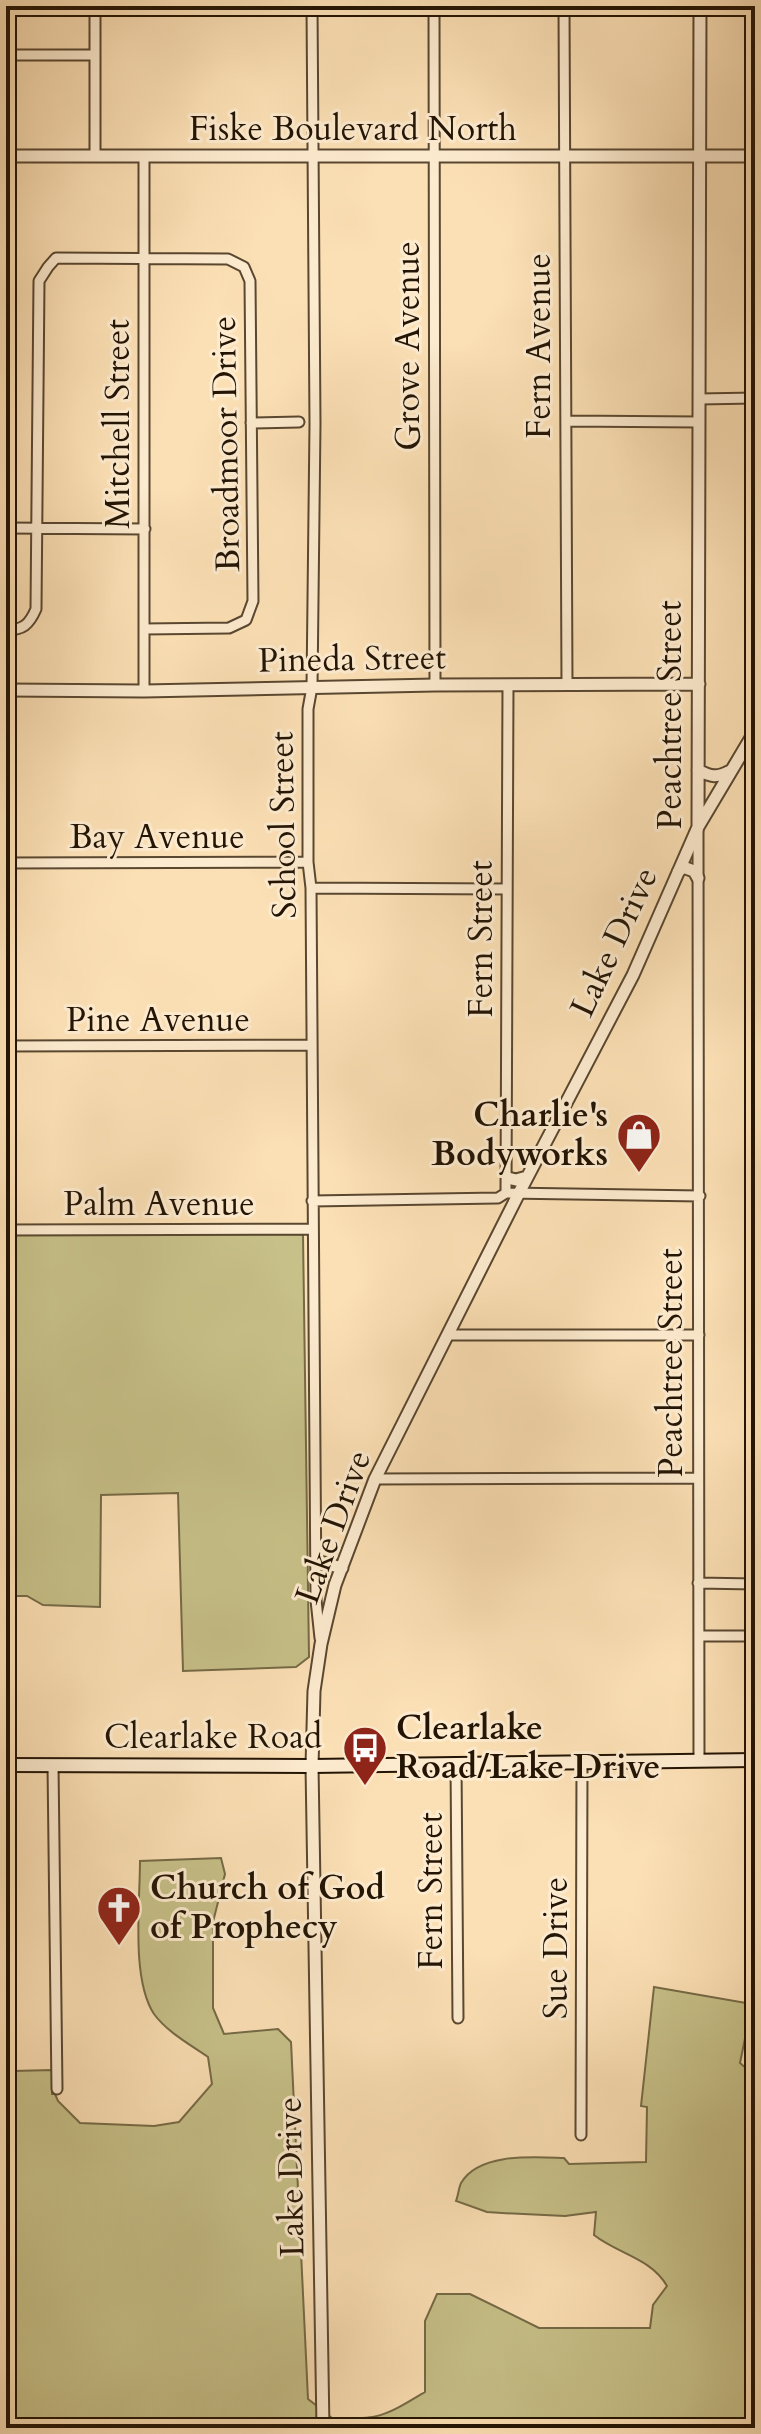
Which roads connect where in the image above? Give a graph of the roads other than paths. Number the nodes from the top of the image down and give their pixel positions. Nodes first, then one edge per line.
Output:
1 (95, 6) edge
2 (312, 6) edge
3 (434, 6) edge
4 (564, 6) edge
5 (700, 6) edge
6 (6, 55) edge
7 (95, 55) junction
8 (6, 156) edge
9 (95, 156) junction
10 (699, 156) junction
11 (755, 156) edge
12 (144, 157) junction
13 (312, 157) junction
14 (434, 157) junction
15 (564, 157) junction
16 (144, 257) junction
17 (755, 398) edge
18 (699, 399) junction
19 (566, 421) junction
20 (299, 422) dead end
21 (699, 422) junction
22 (251, 423) junction
23 (6, 528) edge
24 (38, 528) junction
25 (145, 529) junction
26 (144, 629) junction
27 (6, 630) edge
28 (699, 684) junction
29 (435, 685) junction
30 (508, 685) junction
31 (567, 685) junction
32 (312, 687) junction
33 (6, 690) edge
34 (144, 691) junction
35 (755, 731) edge
36 (698, 770) junction
37 (731, 771) junction
38 (698, 827) junction
39 (308, 862) junction
40 (6, 863) edge
41 (678, 872) junction
42 (698, 878) junction
43 (311, 888) junction
44 (507, 889) junction
45 (311, 1045) junction
46 (6, 1046) edge
47 (527, 1177) junction
48 (508, 1178) junction
49 (513, 1193) junction
50 (700, 1196) junction
51 (312, 1201) junction
52 (312, 1229) junction
53 (6, 1230) edge
54 (450, 1335) junction
55 (699, 1335) junction
56 (698, 1478) junction
57 (375, 1479) junction
58 (316, 1561) junction
59 (342, 1568) junction
60 (698, 1583) junction
61 (755, 1584) edge
62 (699, 1636) junction
63 (755, 1636) edge
64 (321, 1644) junction
65 (755, 1760) edge
66 (699, 1761) junction
67 (582, 1762) junction
68 (456, 1763) junction
69 (6, 1765) edge
70 (53, 1765) junction
71 (312, 1766) junction
72 (458, 2018) dead end
73 (57, 2089) dead end
74 (581, 2135) dead end
75 (323, 2428) edge

1 - 7 street
2 - 13 street, School Street
3 - 14 street, Grove Avenue
4 - 15 street, Fern Avenue
5 - 10 street, Peachtree Street
6 - 7 street
7 - 9 street
8 - 9 street, Fiske Boulevard North
9 - 12 street, Fiske Boulevard North
10 - 11 street, Fiske Boulevard North
10 - 15 street, Fiske Boulevard North
10 - 18 street, Peachtree Street
12 - 13 street, Fiske Boulevard North
12 - 16 street, Mitchell Street
13 - 14 street, Fiske Boulevard North
13 - 32 street, School Street
14 - 15 street, Fiske Boulevard North
14 - 29 street, Grove Avenue
15 - 19 street, Fern Avenue
16 - 22 street, Broadmoor Drive
16 - 24 street
16 - 25 street, Mitchell Street
17 - 18 street
18 - 21 street, Peachtree Street
19 - 21 street
19 - 31 street, Fern Avenue
20 - 22 street
21 - 28 street, Peachtree Street
22 - 26 street, Broadmoor Drive
23 - 24 street
24 - 25 street
24 - 27 street
25 - 26 street, Mitchell Street
26 - 34 street, Mitchell Street
28 - 31 street, Pineda Street
28 - 36 street, Peachtree Street
29 - 30 street, Pineda Street
29 - 32 street, Pineda Street
30 - 31 street, Pineda Street
30 - 44 street, Fern Street
32 - 34 street, Pineda Street
32 - 39 street, School Street
33 - 34 street, Pineda Street
35 - 37 street, Lake Drive
36 - 37 street
36 - 38 street, Peachtree Street
37 - 38 street, Lake Drive
38 - 41 street, Lake Drive
38 - 42 street, Peachtree Street
39 - 40 street, Bay Avenue
39 - 43 street, School Street
41 - 42 street
41 - 47 street, Lake Drive
42 - 50 street, Peachtree Street
43 - 44 street
43 - 45 street, School Street
44 - 48 street, Fern Street
45 - 46 street, Pine Avenue
45 - 51 street, School Street
47 - 48 street
47 - 49 street, Lake Drive
48 - 49 street, Fern Street
49 - 50 street
49 - 51 street
49 - 54 street, Lake Drive
50 - 55 street, Peachtree Street
51 - 52 street, School Street
52 - 53 street, Palm Avenue
52 - 58 street, School Street
54 - 55 street
54 - 57 street, Lake Drive
55 - 56 street, Peachtree Street
56 - 57 street
56 - 60 street, Peachtree Street
57 - 59 street, Lake Drive
58 - 59 street
58 - 64 street, School Street
59 - 64 street, Lake Drive
60 - 61 street
60 - 62 street, Peachtree Street
62 - 63 street
62 - 66 street, Peachtree Street
64 - 71 street, Lake Drive
65 - 66 main road, Clearlake Road
66 - 67 main road, Clearlake Road
67 - 68 main road, Clearlake Road
67 - 74 street, Sue Drive
68 - 71 main road, Clearlake Road
68 - 72 street, Fern Street
69 - 70 main road, Clearlake Road
70 - 71 main road, Clearlake Road
70 - 73 street
71 - 75 street, Lake Drive

